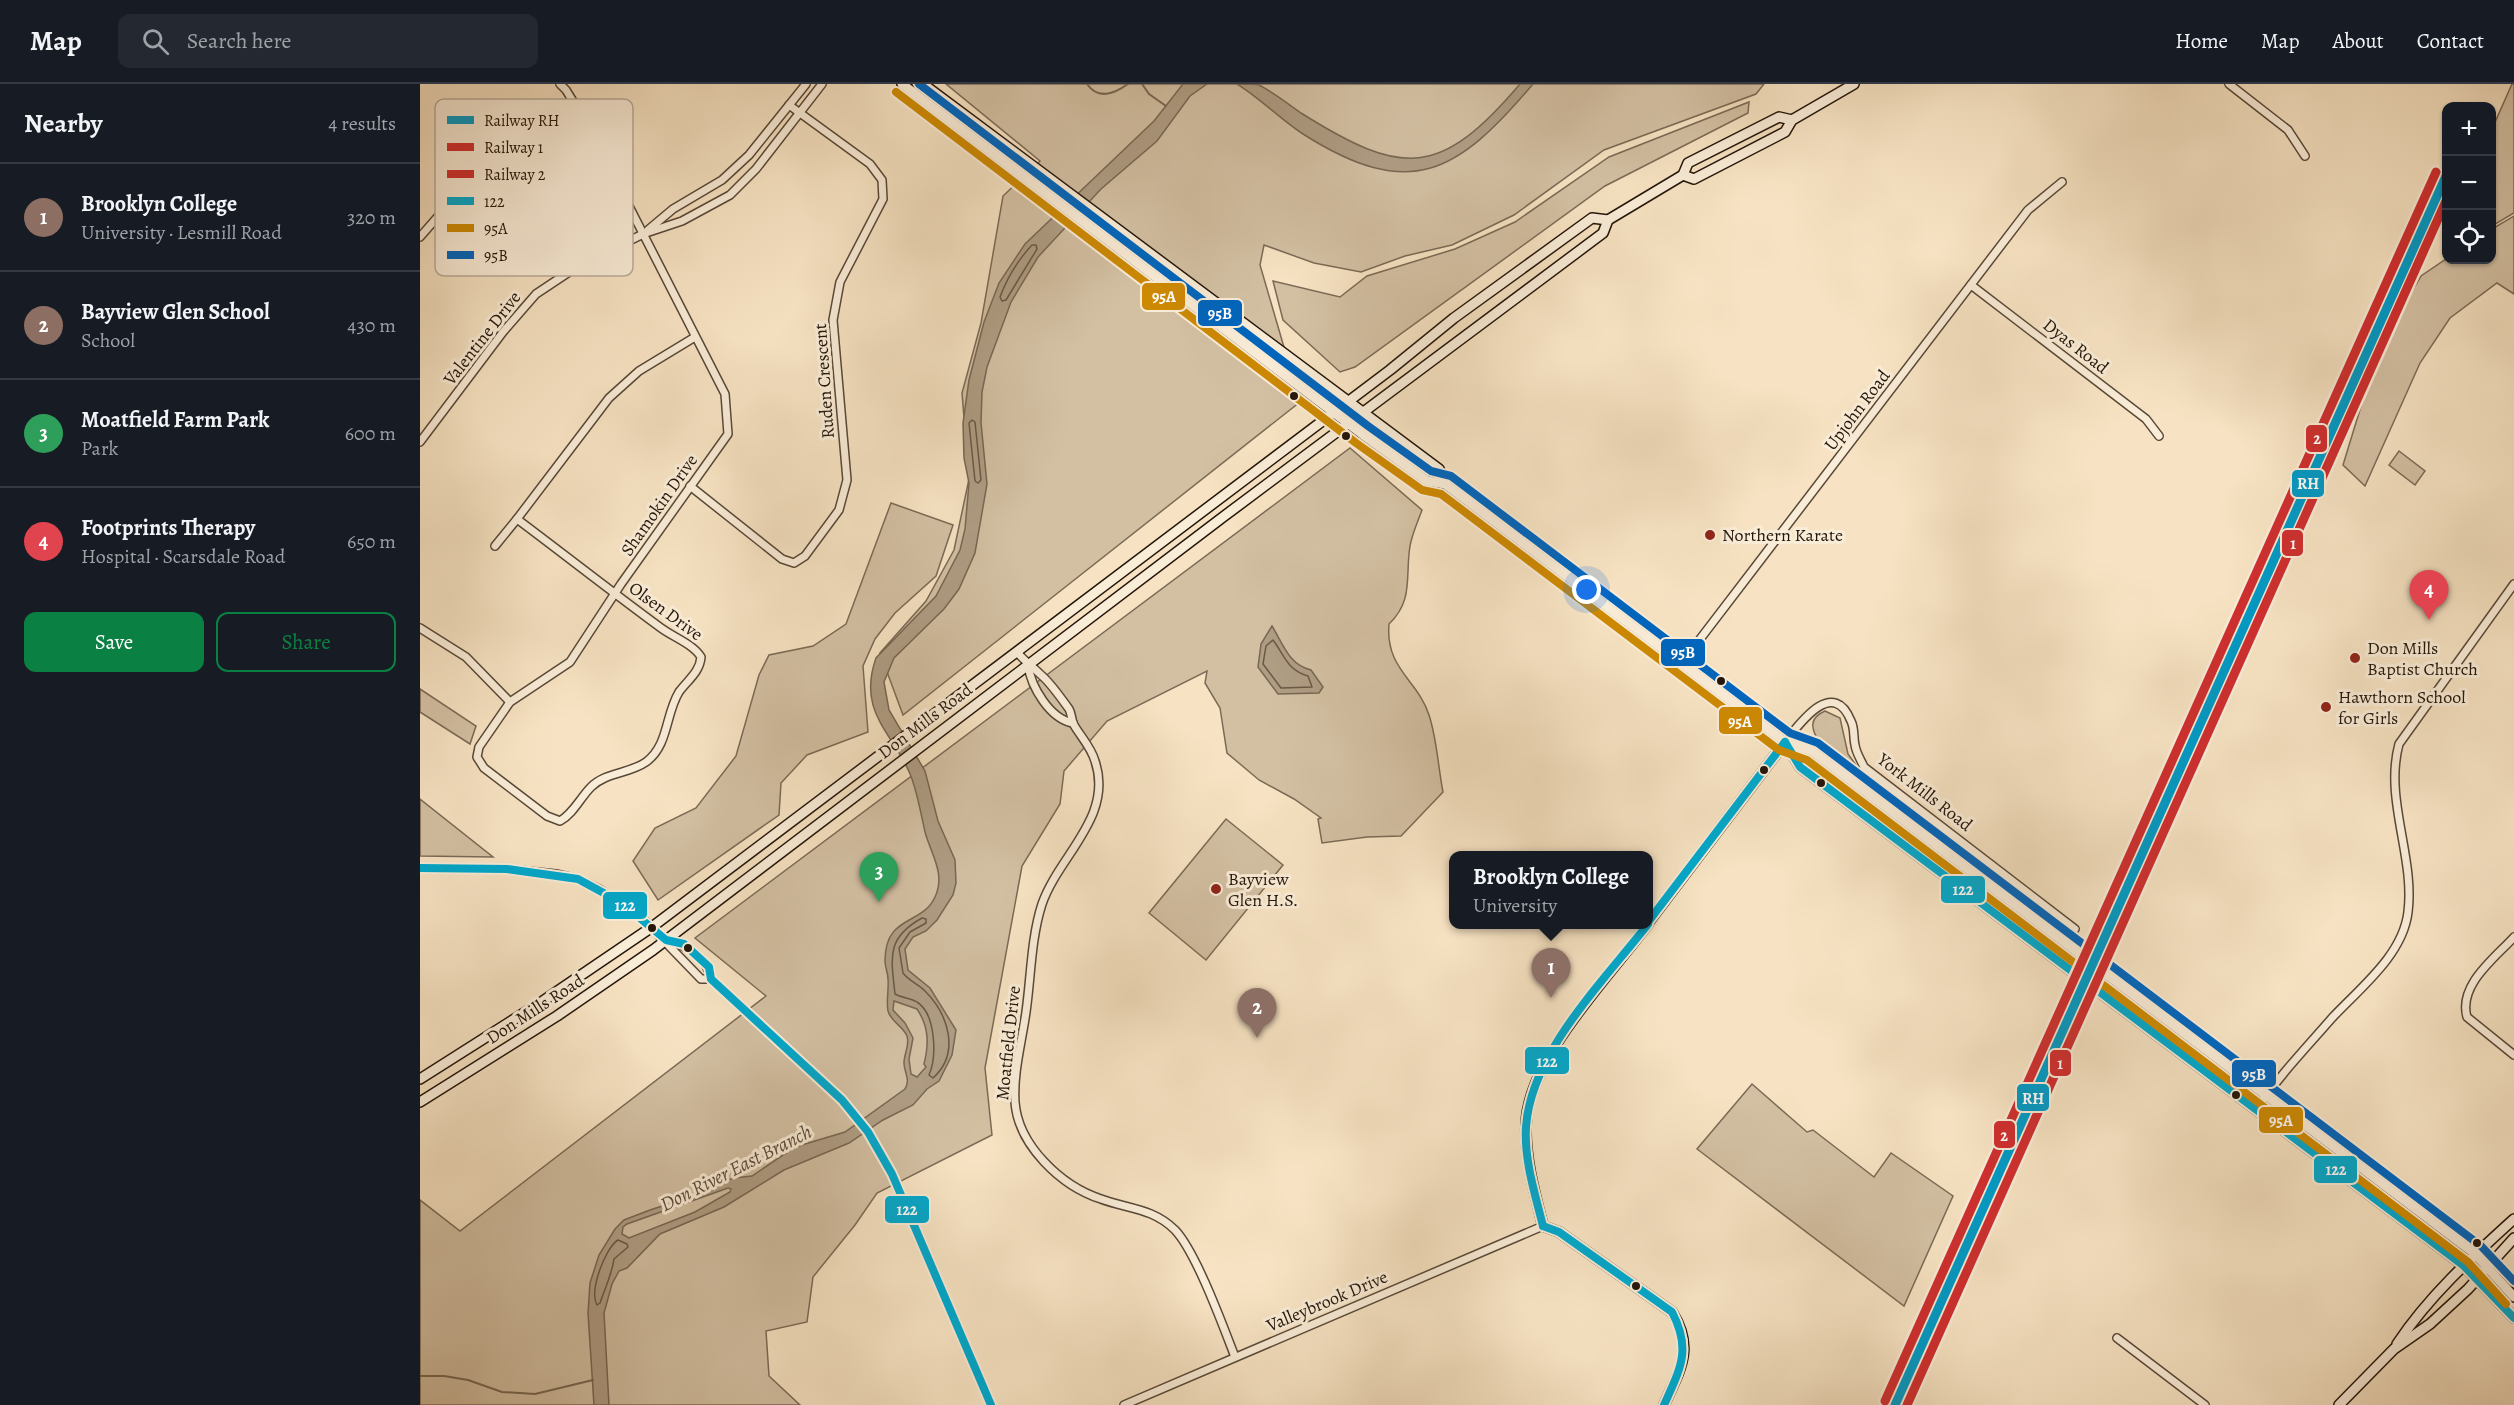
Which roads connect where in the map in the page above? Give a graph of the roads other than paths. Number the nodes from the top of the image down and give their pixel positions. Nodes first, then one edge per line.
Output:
1 (560, 84) edge
2 (806, 84) edge
3 (822, 84) edge
4 (902, 84) edge
5 (923, 84) edge
6 (1854, 84) edge
7 (2229, 84) edge
8 (572, 99) edge
9 (789, 105) junction
10 (800, 113) junction
11 (1792, 120) junction
12 (2305, 156) dead end
13 (1683, 175) junction
14 (2062, 182) dead end
15 (633, 214) edge
16 (435, 220) edge
17 (1608, 220) junction
18 (643, 234) junction
19 (420, 237) edge
20 (633, 239) edge
21 (1552, 248) junction
22 (1563, 263) junction
23 (563, 276) edge
24 (1971, 285) junction
25 (1474, 305) junction
26 (1484, 322) junction
27 (695, 337) junction
28 (1348, 401) junction
29 (1334, 412) junction
30 (1362, 412) junction
31 (1348, 423) junction
32 (2159, 435) dead end
33 (420, 442) edge
34 (1445, 484) junction
35 (690, 486) junction
36 (517, 519) junction
37 (495, 546) dead end
38 (2514, 584) edge
39 (615, 594) junction
40 (420, 628) edge
41 (1017, 652) junction
42 (1681, 664) junction
43 (1028, 665) junction
44 (510, 702) junction
45 (1073, 723) junction
46 (1785, 742) junction
47 (477, 757) joint
48 (420, 868) edge
49 (1653, 917) edge
50 (652, 927) junction
51 (1644, 929) edge
52 (2075, 929) dead end
53 (2514, 937) edge
54 (666, 940) junction
55 (711, 979) junction
56 (2514, 1055) edge
57 (420, 1079) edge
58 (2266, 1095) junction
59 (420, 1102) edge
60 (2256, 1110) junction
61 (2514, 1219) edge
62 (1543, 1226) junction
63 (2514, 1238) edge
64 (2475, 1254) junction
65 (2463, 1265) junction
66 (2490, 1268) junction
67 (2477, 1279) junction
68 (2514, 1297) edge
69 (2514, 1318) edge
70 (2117, 1338) dead end
71 (2394, 1349) junction
72 (1234, 1357) junction
73 (992, 1405) edge
74 (1124, 1405) edge
75 (1664, 1405) edge
76 (2205, 1405) edge
77 (2339, 1405) edge

1 - 8 street, Shamokin Drive
2 - 9 street, Valentine Drive
3 - 10 street, Valentine Drive
4 - 29 main road, York Mills Road
5 - 28 main road, York Mills Road
6 - 11 main road, Don Mills Road
7 - 12 street
9 - 10 street, Ruden Crescent
9 - 18 street, Valentine Drive
10 - 18 street, Valentine Drive
10 - 35 street, Ruden Crescent
11 - 13 main road, Don Mills Road
11 - 13 main road, Don Mills Road
13 - 17 main road, Don Mills Road
14 - 24 street, Upjohn Road
15 - 18 street, Shamokin Drive
16 - 19 street
17 - 21 main road, Don Mills Road
17 - 22 main road, Don Mills Road
18 - 20 street, Valentine Drive
18 - 27 street, Shamokin Drive
21 - 22 main road
21 - 25 main road, Don Mills Road
22 - 26 main road, Don Mills Road
23 - 33 street, Valentine Drive
24 - 32 street, Dyas Road
24 - 42 street, Upjohn Road
25 - 26 main road
25 - 28 main road, Don Mills Road
26 - 30 main road, Don Mills Road
27 - 35 street, Shamokin Drive
27 - 36 street
28 - 29 main road, Don Mills Road
28 - 30 main road, York Mills Road
29 - 31 main road, York Mills Road
29 - 41 main road, Don Mills Road
30 - 31 main road, Don Mills Road
30 - 34 main road, York Mills Road
31 - 34 main road, York Mills Road
31 - 43 main road, Don Mills Road
34 - 42 main road, York Mills Road
35 - 39 street, Shamokin Drive
36 - 37 street
36 - 39 street, Olsen Drive
38 - 58 street
39 - 44 street, Shamokin Drive
39 - 47 street, Olsen Drive
40 - 44 street
41 - 43 street, Moatfield Drive
41 - 50 main road, Don Mills Road
42 - 46 main road, York Mills Road
43 - 45 street, Moatfield Drive
43 - 45 street, Moatfield Drive
43 - 54 main road, Don Mills Road
44 - 47 street, Shamokin Drive
45 - 72 street, Moatfield Drive
46 - 49 main road
46 - 52 street, York Mills Road
46 - 58 main road, York Mills Road
46 - 60 main road, York Mills Road
48 - 50 street
50 - 54 street
50 - 57 main road, Don Mills Road
51 - 62 main road
53 - 56 street
54 - 55 street
54 - 55 street
54 - 59 main road, Don Mills Road
55 - 73 street
58 - 60 street
58 - 64 main road, York Mills Road
60 - 65 main road, York Mills Road
61 - 64 main road
62 - 72 street, Valleybrook Drive
62 - 75 main road
63 - 66 main road
64 - 65 main road
64 - 66 main road, York Mills Road
65 - 67 main road, York Mills Road
65 - 71 main road
66 - 67 main road
66 - 68 main road, York Mills Road
67 - 69 main road, York Mills Road
67 - 71 main road
70 - 76 street
71 - 77 main road
72 - 74 street, Valleybrook Drive

